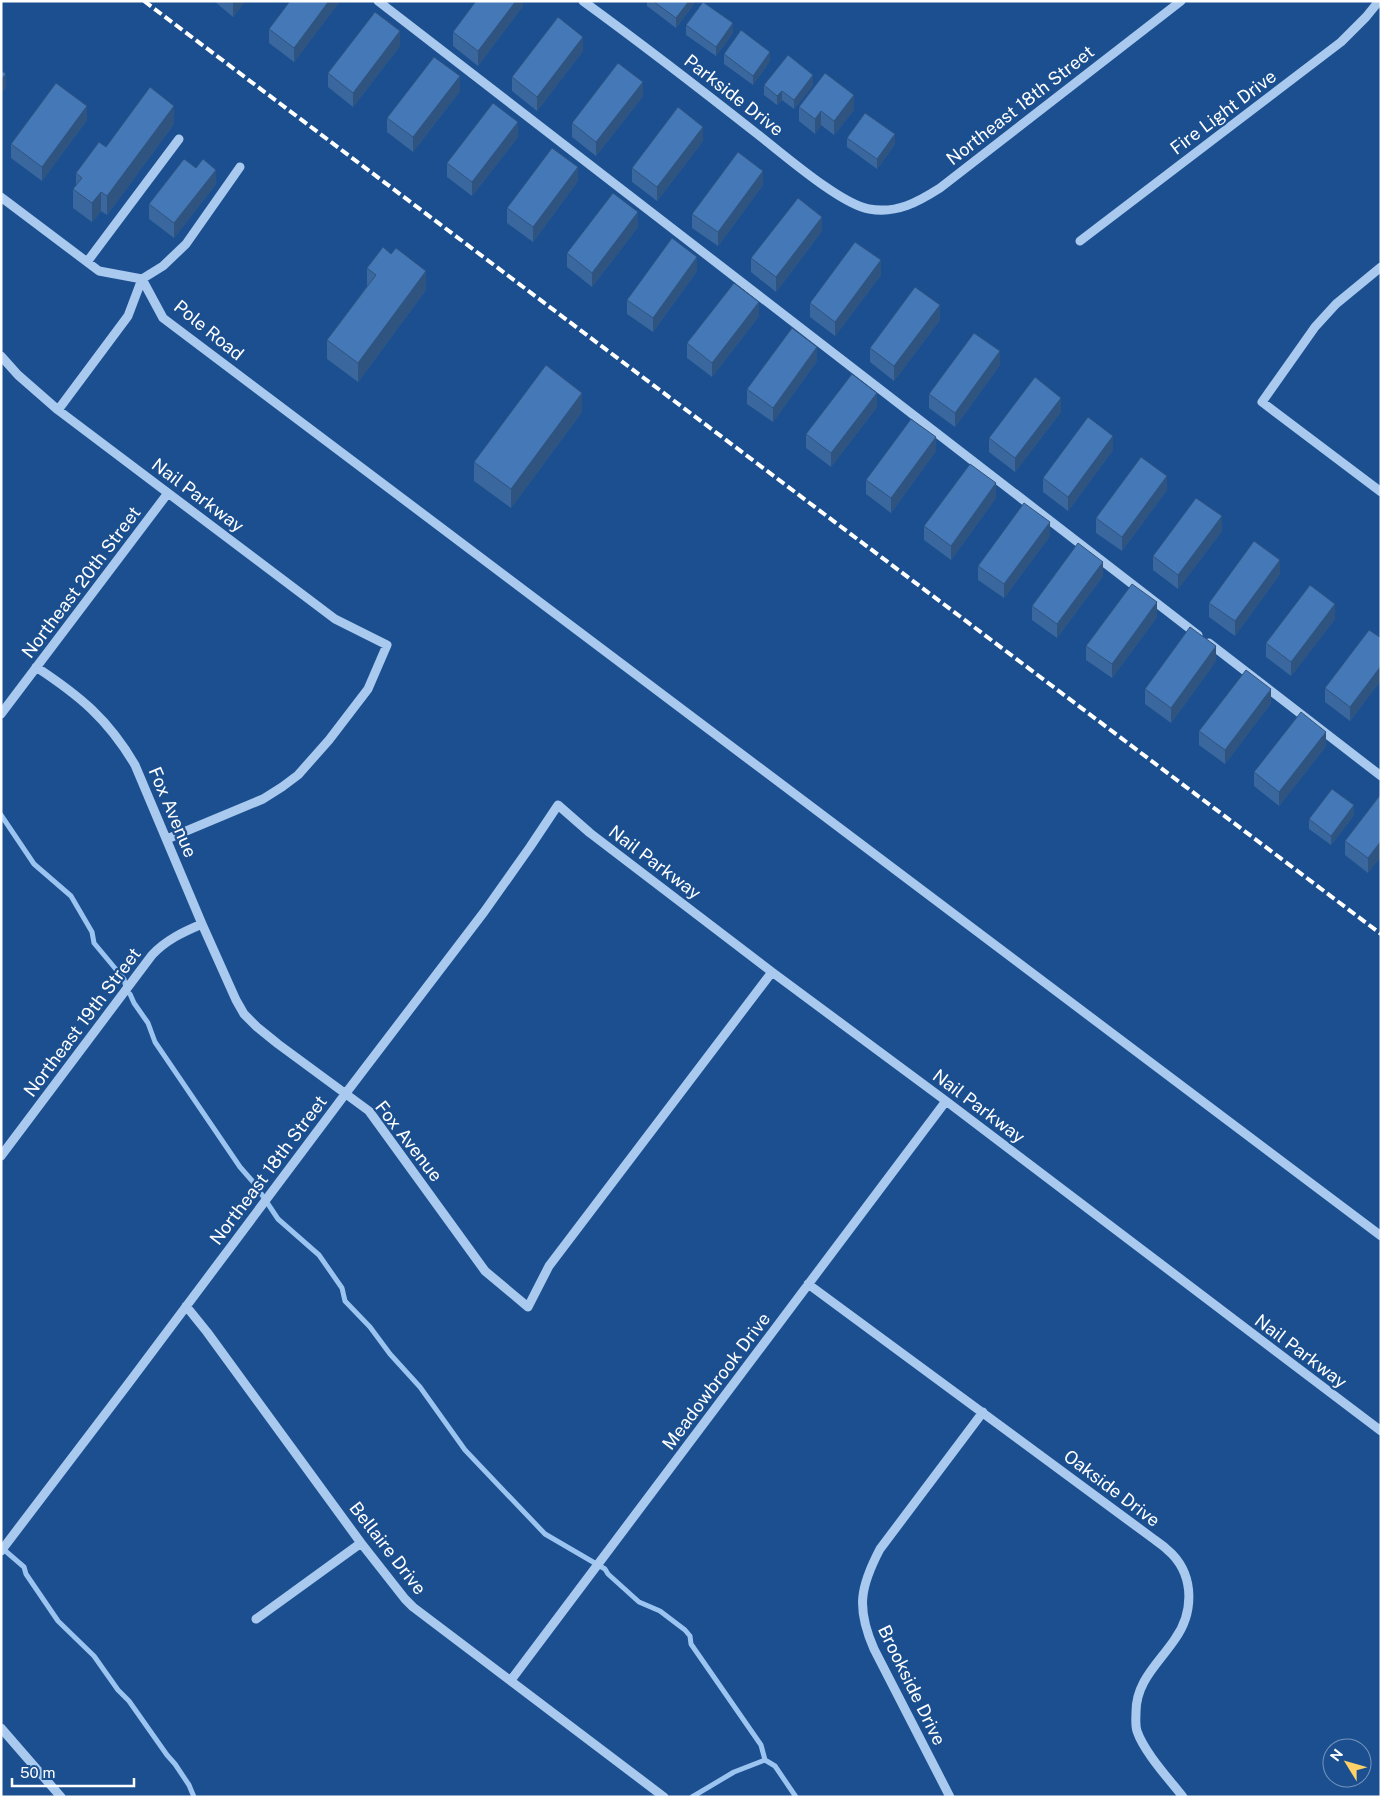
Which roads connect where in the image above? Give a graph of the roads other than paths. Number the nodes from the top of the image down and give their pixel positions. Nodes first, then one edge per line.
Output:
1 (378, 1) edge
2 (583, 1) edge
3 (1181, 1) edge
4 (1379, 1) edge
5 (179, 139) dead end
6 (240, 168) dead end
7 (1, 197) edge
8 (868, 209) joint
9 (1080, 241) dead end
10 (87, 262) junction
11 (1381, 267) edge
12 (142, 279) junction
13 (1, 356) edge
14 (58, 410) junction
15 (1381, 492) edge
16 (168, 493) junction
17 (36, 667) junction
18 (1, 714) edge
19 (1381, 776) edge
20 (558, 805) joint
21 (167, 839) junction
22 (202, 924) junction
23 (772, 972) junction
24 (346, 1093) junction
25 (946, 1102) junction
26 (1, 1156) edge
27 (1381, 1236) edge
28 (808, 1284) junction
29 (186, 1306) junction
30 (983, 1412) junction
31 (1381, 1431) edge
32 (361, 1543) junction
33 (1, 1552) edge
34 (256, 1619) dead end
35 (511, 1680) junction
36 (1, 1728) edge
37 (660, 1794) edge
38 (61, 1797) edge
39 (950, 1797) edge
40 (1183, 1797) edge

1 - 19 street
2 - 8 street, Parkside Drive
3 - 8 street, Northeast 18th Street
4 - 9 street, Fire Light Drive
5 - 10 street
6 - 12 street
7 - 10 street
10 - 12 street
11 - 15 street
12 - 14 street
12 - 27 street, Pole Road
13 - 14 street, Nail Parkway
14 - 16 street, Nail Parkway
16 - 17 street, Northeast 20th Street
16 - 21 street, Nail Parkway
17 - 18 street, Northeast 20th Street
17 - 21 street, Fox Avenue
20 - 23 street, Nail Parkway
20 - 24 street, Northeast 18th Street
21 - 22 street, Fox Avenue
22 - 24 street, Fox Avenue
22 - 26 street, Northeast 19th Street
23 - 24 street, Fox Avenue
23 - 25 street, Nail Parkway
24 - 29 street, Northeast 18th Street
25 - 28 street, Meadowbrook Drive
25 - 31 street, Nail Parkway
28 - 30 street, Oakside Drive
28 - 35 street, Meadowbrook Drive
29 - 32 street, Bellaire Drive
29 - 33 street, Northeast 18th Street
30 - 39 street, Brookside Drive
30 - 40 street, Oakside Drive
32 - 34 street
32 - 35 street, Bellaire Drive
35 - 37 street, Bellaire Drive
36 - 38 street

